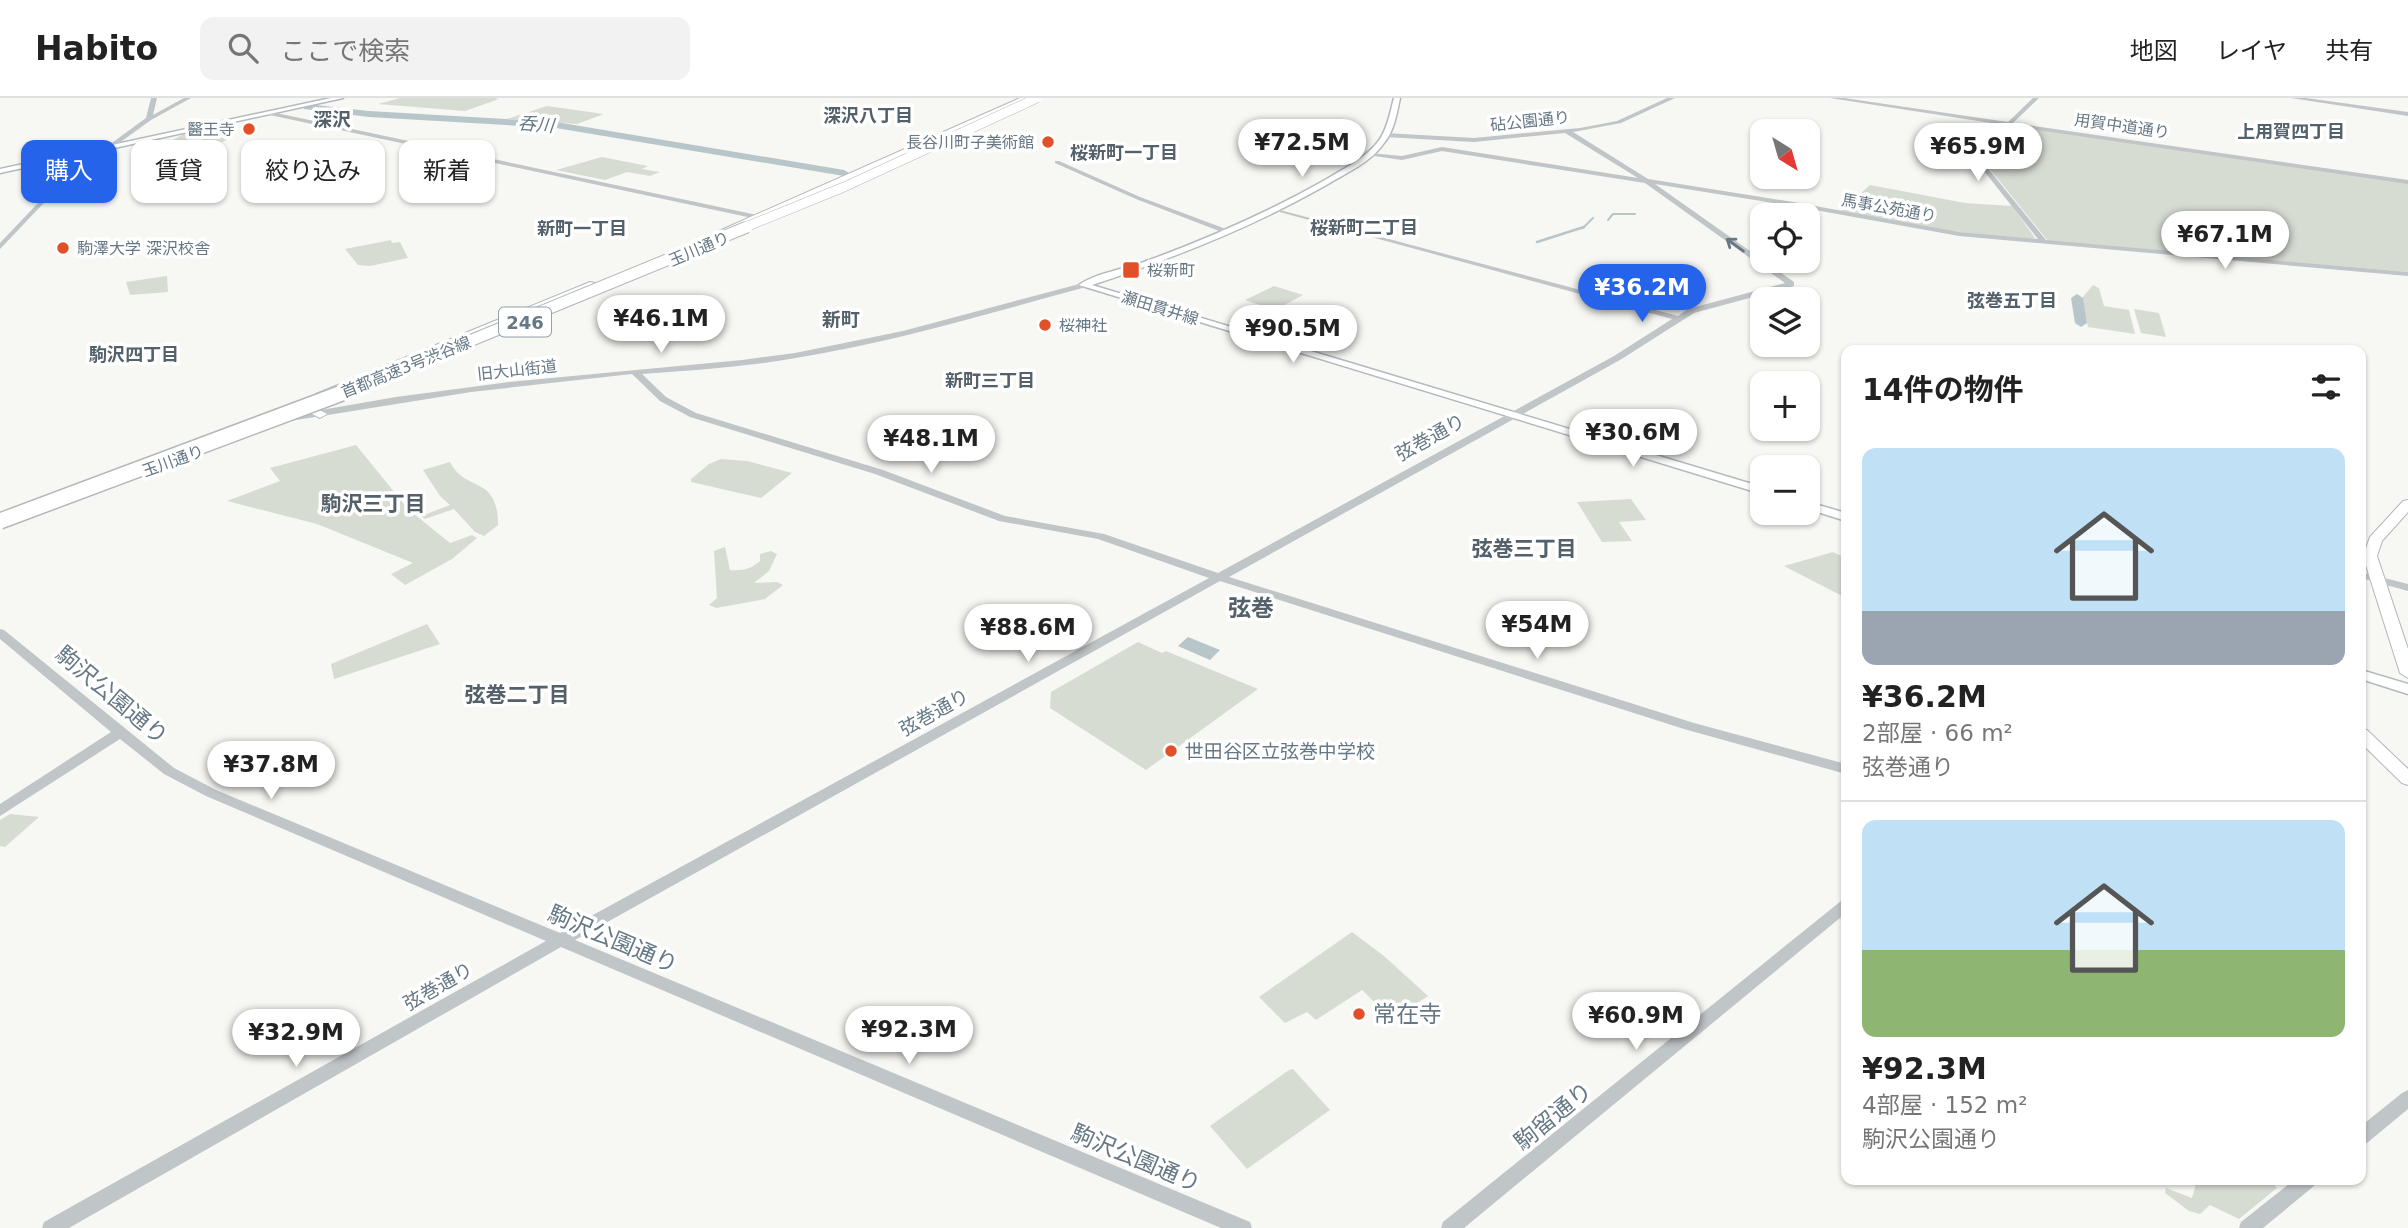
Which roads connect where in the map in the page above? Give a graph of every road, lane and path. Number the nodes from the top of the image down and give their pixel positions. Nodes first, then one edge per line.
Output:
1 (155, 98) edge
2 (188, 98) edge
3 (340, 98) edge
4 (1028, 98) edge
5 (1039, 98) edge
6 (1397, 98) edge
7 (1672, 98) edge
8 (1833, 98) edge
9 (2036, 98) edge
10 (2294, 98) edge
11 (267, 113) junction
12 (2408, 114) edge
13 (149, 119) junction
14 (2008, 124) junction
15 (1566, 131) junction
16 (1385, 135) junction
17 (117, 143) edge
18 (117, 144) edge
19 (1370, 155) junction
20 (1057, 162) dead end
21 (21, 166) edge
22 (0, 171) edge
23 (1645, 180) junction
24 (2408, 182) edge
25 (42, 203) edge
26 (1278, 210) junction
27 (757, 217) junction
28 (1230, 232) junction
29 (2045, 243) junction
30 (0, 247) edge
31 (2408, 274) edge
32 (1083, 285) junction
33 (1677, 318) junction
34 (635, 372) junction
35 (316, 412) junction
36 (1513, 415) junction
37 (295, 417) junction
38 (241, 427) junction
39 (1750, 487) edge
40 (2408, 503) edge
41 (1820, 509) edge
42 (1841, 515) edge
43 (0, 519) edge
44 (2366, 577) edge
45 (1221, 578) junction
46 (2377, 580) junction
47 (2408, 588) edge
48 (0, 633) edge
49 (2408, 673) edge
50 (2366, 676) edge
51 (2408, 689) edge
52 (121, 732) junction
53 (2366, 739) edge
54 (1841, 768) edge
55 (2408, 779) edge
56 (0, 811) edge
57 (1841, 909) edge
58 (559, 941) junction
59 (2408, 1098) edge
60 (2366, 1133) edge
61 (2301, 1185) edge
62 (51, 1228) edge
63 (1243, 1228) edge
64 (1450, 1228) edge
65 (2248, 1228) edge

1 - 13 street
2 - 13 street
3 - 11 main road
4 - 27 highway, 玉川通り / 246
4 - 43 highway, 首都高速3号渋谷線, bridge
5 - 35 highway, 玉川通り / 246
5 - 43 highway, 首都高速3号渋谷線, bridge
6 - 16 main road, 瀬田貫井線
7 - 15 street, 砧公園通り
8 - 14 street, 用賀中道通り
9 - 14 street
10 - 12 street
11 - 18 main road
11 - 27 street
13 - 17 street
14 - 24 street, 用賀中道通り
14 - 29 street
15 - 16 street, 砧公園通り
15 - 23 street, 弦巻通り
16 - 19 main road, 瀬田貫井線
19 - 23 street, 馬事公苑通り
19 - 26 main road, 瀬田貫井線
20 - 28 street
21 - 22 main road
23 - 29 street, 馬事公苑通り
33 -> 23 street, 弦巻通り
25 - 30 street
26 - 28 main road, 瀬田貫井線
26 - 33 street
27 - 38 highway, 玉川通り / 246
28 - 32 main road, 瀬田貫井線
29 - 31 street, 馬事公苑通り
32 - 34 street, 旧大山街道
32 - 36 main road, 瀬田貫井線
33 - 36 street, 弦巻通り
34 - 35 street, 旧大山街道
34 - 45 street
35 - 37 highway, 玉川通り / 246
36 - 39 main road, 瀬田貫井線
36 - 45 street, 弦巻通り
37 - 38 street
37 - 43 highway, 玉川通り / 246
38 - 43 highway, 玉川通り / 246
40 - 46 main road
41 - 42 main road
44 - 46 street
45 - 54 street
45 - 58 street, 弦巻通り
46 - 47 street
46 - 49 main road
48 - 52 street, 駒沢公園通り
50 - 51 main road
52 - 56 street
52 - 58 street, 駒沢公園通り
53 - 55 main road
57 - 64 street, 駒留通り
58 - 62 street, 弦巻通り
58 - 63 street, 駒沢公園通り
59 - 60 street
61 - 65 street

